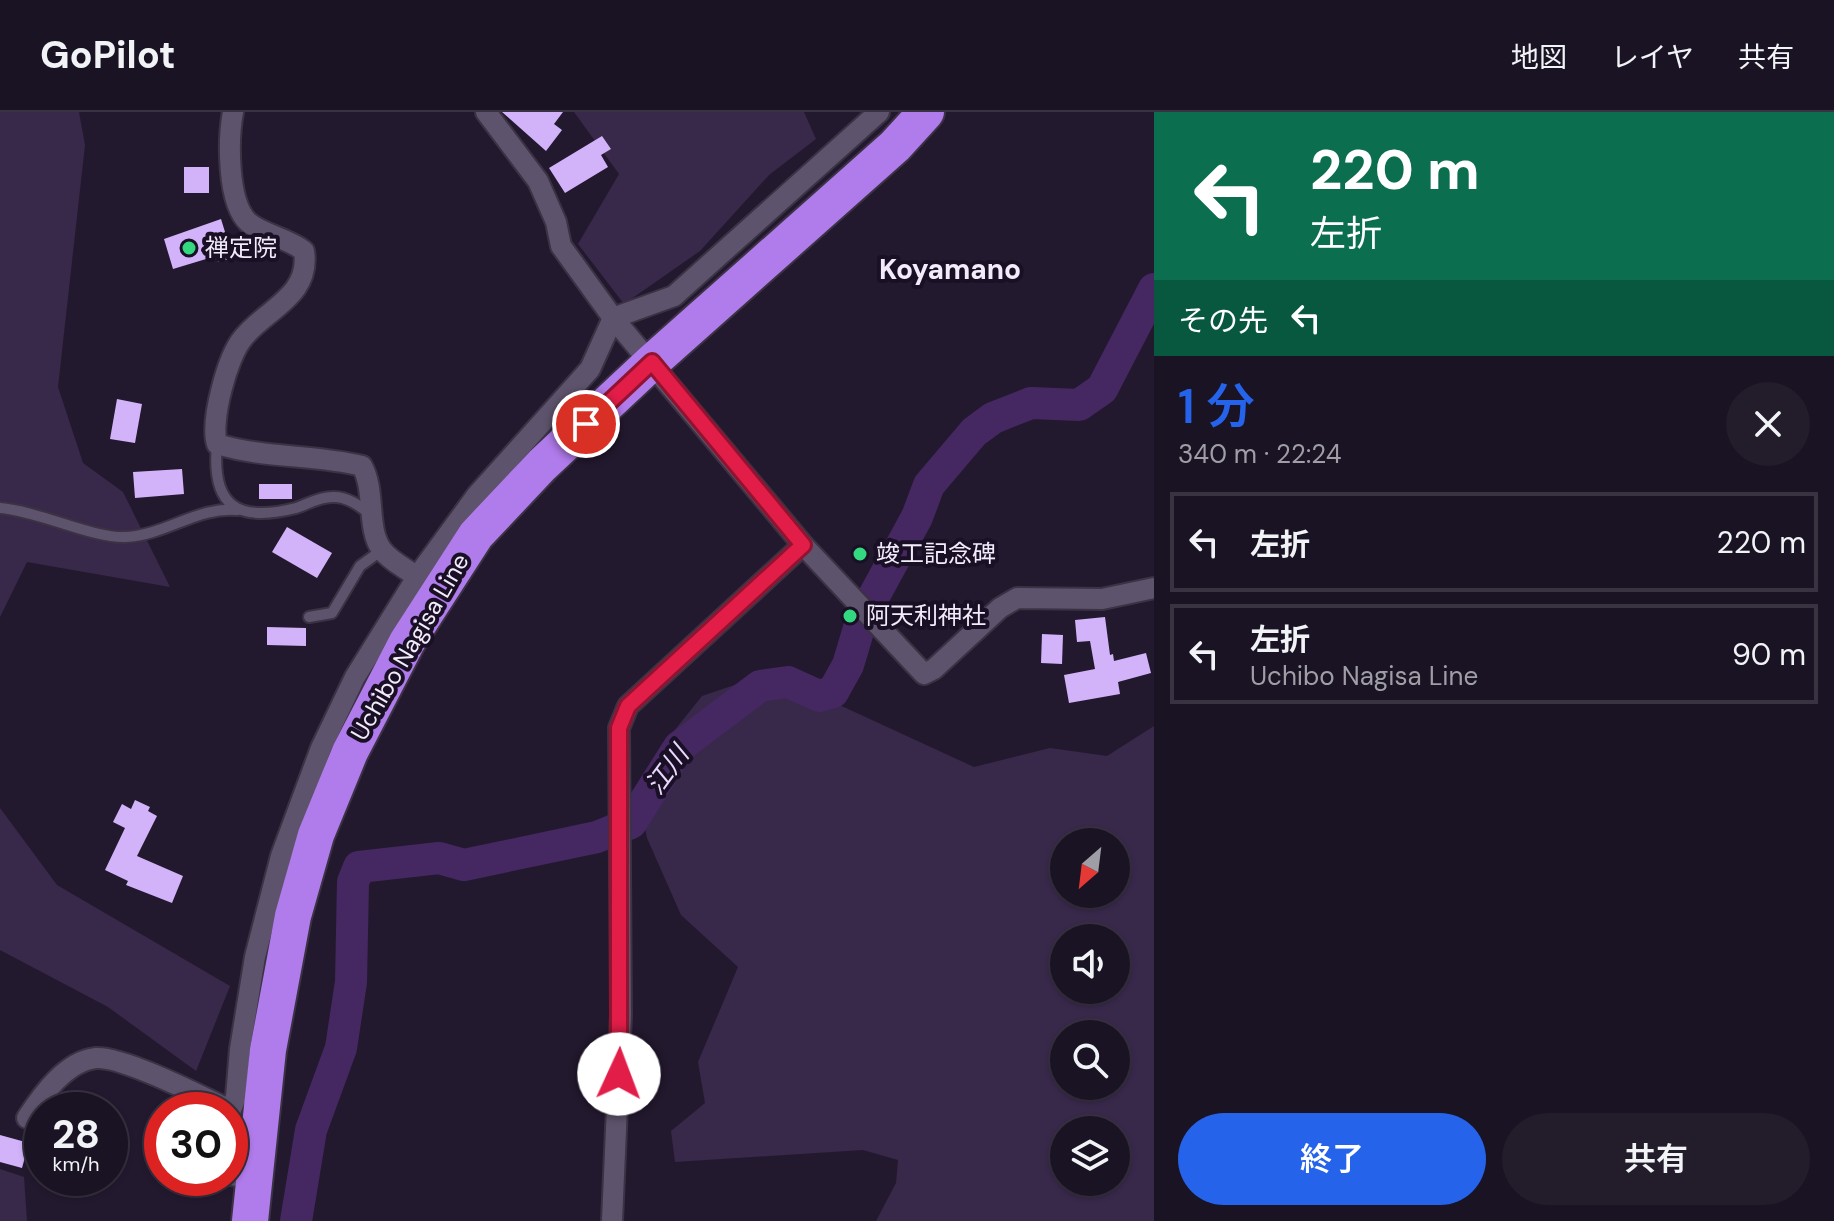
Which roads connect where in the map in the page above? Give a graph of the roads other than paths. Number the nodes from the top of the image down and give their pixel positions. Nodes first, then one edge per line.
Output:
1 (233, 112) edge
2 (486, 112) edge
3 (879, 112) edge
4 (926, 112) edge
5 (613, 318) junction
6 (652, 362) junction
7 (217, 444) junction
8 (0, 508) edge
9 (238, 510) junction
10 (372, 517) junction
11 (803, 545) junction
12 (382, 550) junction
13 (417, 577) junction
14 (1154, 588) edge
15 (309, 617) dead end
16 (45, 1092) edge
17 (190, 1092) edge
18 (236, 1092) edge
19 (248, 1148) edge
20 (245, 1196) edge
21 (250, 1221) edge
22 (612, 1221) edge

1 - 7 street
2 - 5 street
3 - 5 street
4 - 6 highway, Uchibo Nagisa Line
5 - 6 street
5 - 13 street
6 - 11 street
6 - 19 highway, Uchibo Nagisa Line
7 - 9 lane
7 - 10 street
8 - 9 lane
9 - 10 lane
10 - 12 street
11 - 14 street
11 - 22 street
12 - 13 street
12 - 15 lane
13 - 18 street
16 - 17 street
20 - 21 highway, Uchibo Nagisa Line

